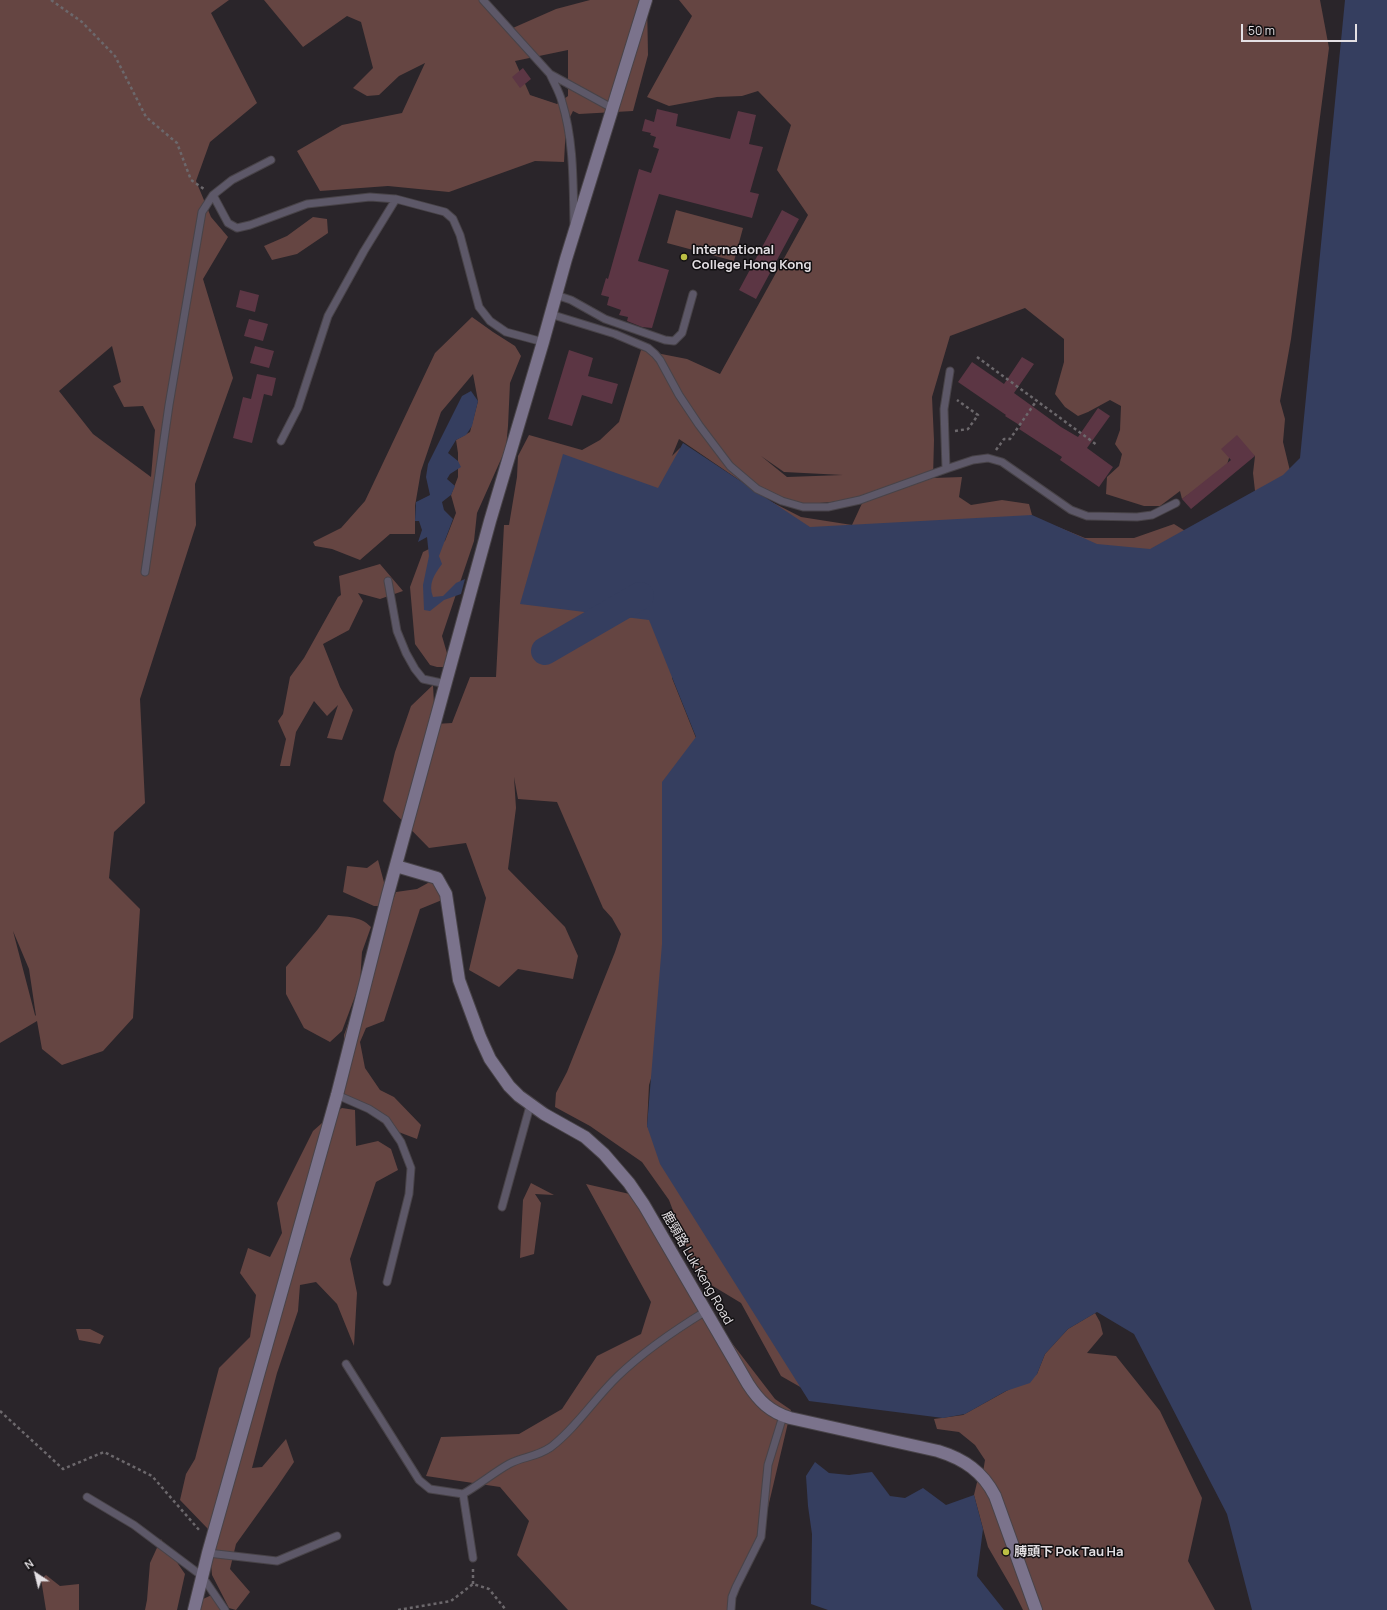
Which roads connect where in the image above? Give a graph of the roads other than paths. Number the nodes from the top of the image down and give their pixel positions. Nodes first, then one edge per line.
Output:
1 (482, 0) edge
2 (646, 0) edge
3 (550, 74) junction
4 (612, 108) junction
5 (271, 160) dead end
6 (213, 195) junction
7 (396, 199) junction
8 (575, 231) junction
9 (694, 294) dead end
10 (556, 295) junction
11 (550, 314) junction
12 (543, 342) junction
13 (950, 372) dead end
14 (281, 441) dead end
15 (946, 469) junction
16 (1176, 503) dead end
17 (145, 572) dead end
18 (388, 581) dead end
19 (446, 684) junction
20 (396, 866) junction
21 (337, 1095) junction
22 (530, 1106) junction
23 (502, 1207) dead end
24 (387, 1282) dead end
25 (706, 1311) junction
26 (346, 1364) dead end
27 (783, 1416) junction
28 (463, 1494) junction
29 (88, 1497) dead end
30 (337, 1536) dead end
31 (210, 1548) junction
32 (473, 1558) road end
33 (202, 1576) junction
34 (194, 1610) edge
35 (225, 1610) edge
36 (731, 1610) edge
37 (1036, 1610) edge

1 - 3 lane
2 - 4 main road
3 - 4 lane
3 - 8 lane
4 - 8 main road
5 - 6 lane
6 - 7 lane
6 - 17 lane
7 - 12 lane
7 - 14 lane
8 - 10 main road
9 - 10 lane
10 - 11 main road
11 - 12 main road
11 - 15 lane
12 - 19 main road
13 - 15 lane
15 - 16 lane
18 - 19 lane
19 - 20 main road
20 - 21 main road
20 - 22 main road, 鹿頸路 Luk Keng Road
21 - 24 lane
21 - 31 main road
22 - 23 lane
22 - 25 main road, 鹿頸路 Luk Keng Road
25 - 27 main road, 鹿頸路 Luk Keng Road
25 - 28 lane
26 - 28 lane
27 - 36 lane
27 - 37 main road, 鹿頸路 Luk Keng Road
28 - 32 lane
29 - 33 lane
30 - 31 lane
31 - 33 main road
33 - 34 main road
33 - 35 lane

